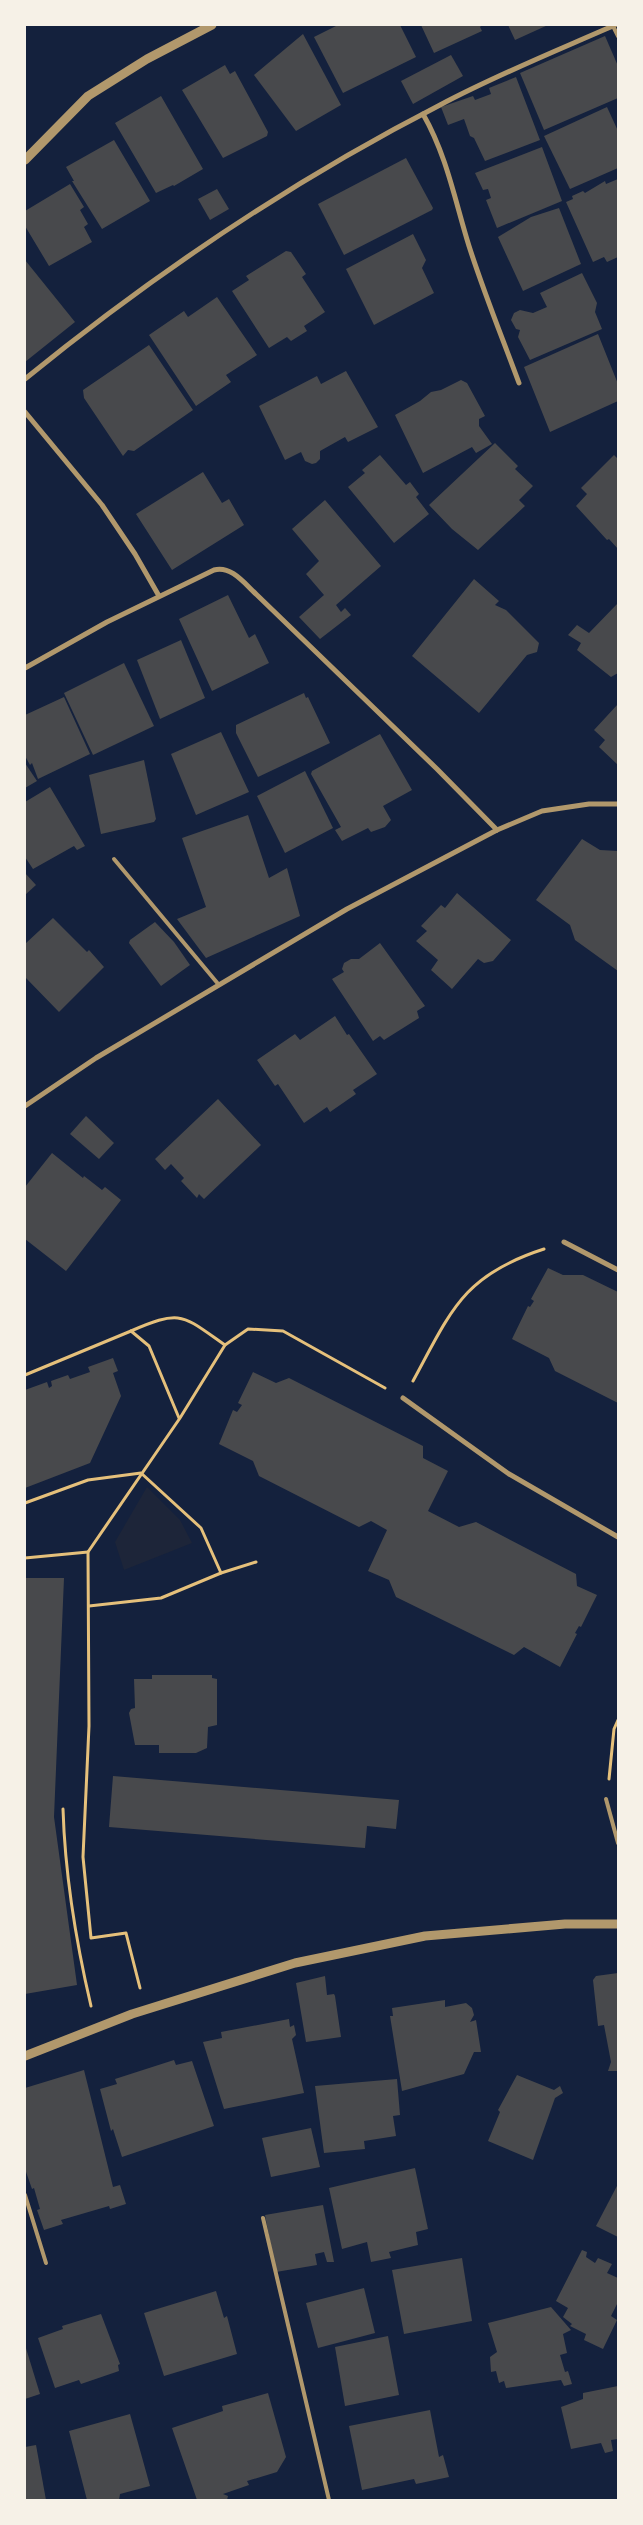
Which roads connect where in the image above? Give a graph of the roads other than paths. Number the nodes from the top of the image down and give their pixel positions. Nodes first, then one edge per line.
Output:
1 (212, 25) edge
2 (614, 25) edge
3 (618, 36) edge
4 (423, 114) junction
5 (25, 160) edge
6 (25, 379) edge
7 (519, 383) dead end
8 (25, 412) edge
9 (159, 596) junction
10 (25, 668) edge
11 (618, 804) edge
12 (497, 830) junction
13 (114, 859) dead end
14 (219, 985) junction
15 (25, 1106) edge
16 (564, 1242) road end
17 (618, 1270) edge
18 (403, 1398) road end
19 (618, 1537) edge
20 (606, 1799) road end
21 (618, 1843) edge
22 (618, 1924) edge
23 (25, 2056) edge
24 (25, 2195) edge
25 (262, 2218) dead end
26 (46, 2263) dead end
27 (329, 2500) edge

1 - 5 street
2 - 3 lane
2 - 4 street
4 - 6 street
4 - 7 street
8 - 9 street
9 - 10 street
9 - 12 street
11 - 12 street
12 - 14 street
13 - 14 lane
14 - 15 street
16 - 17 street
18 - 19 street
20 - 21 lane
22 - 23 street
24 - 26 lane
25 - 27 lane

